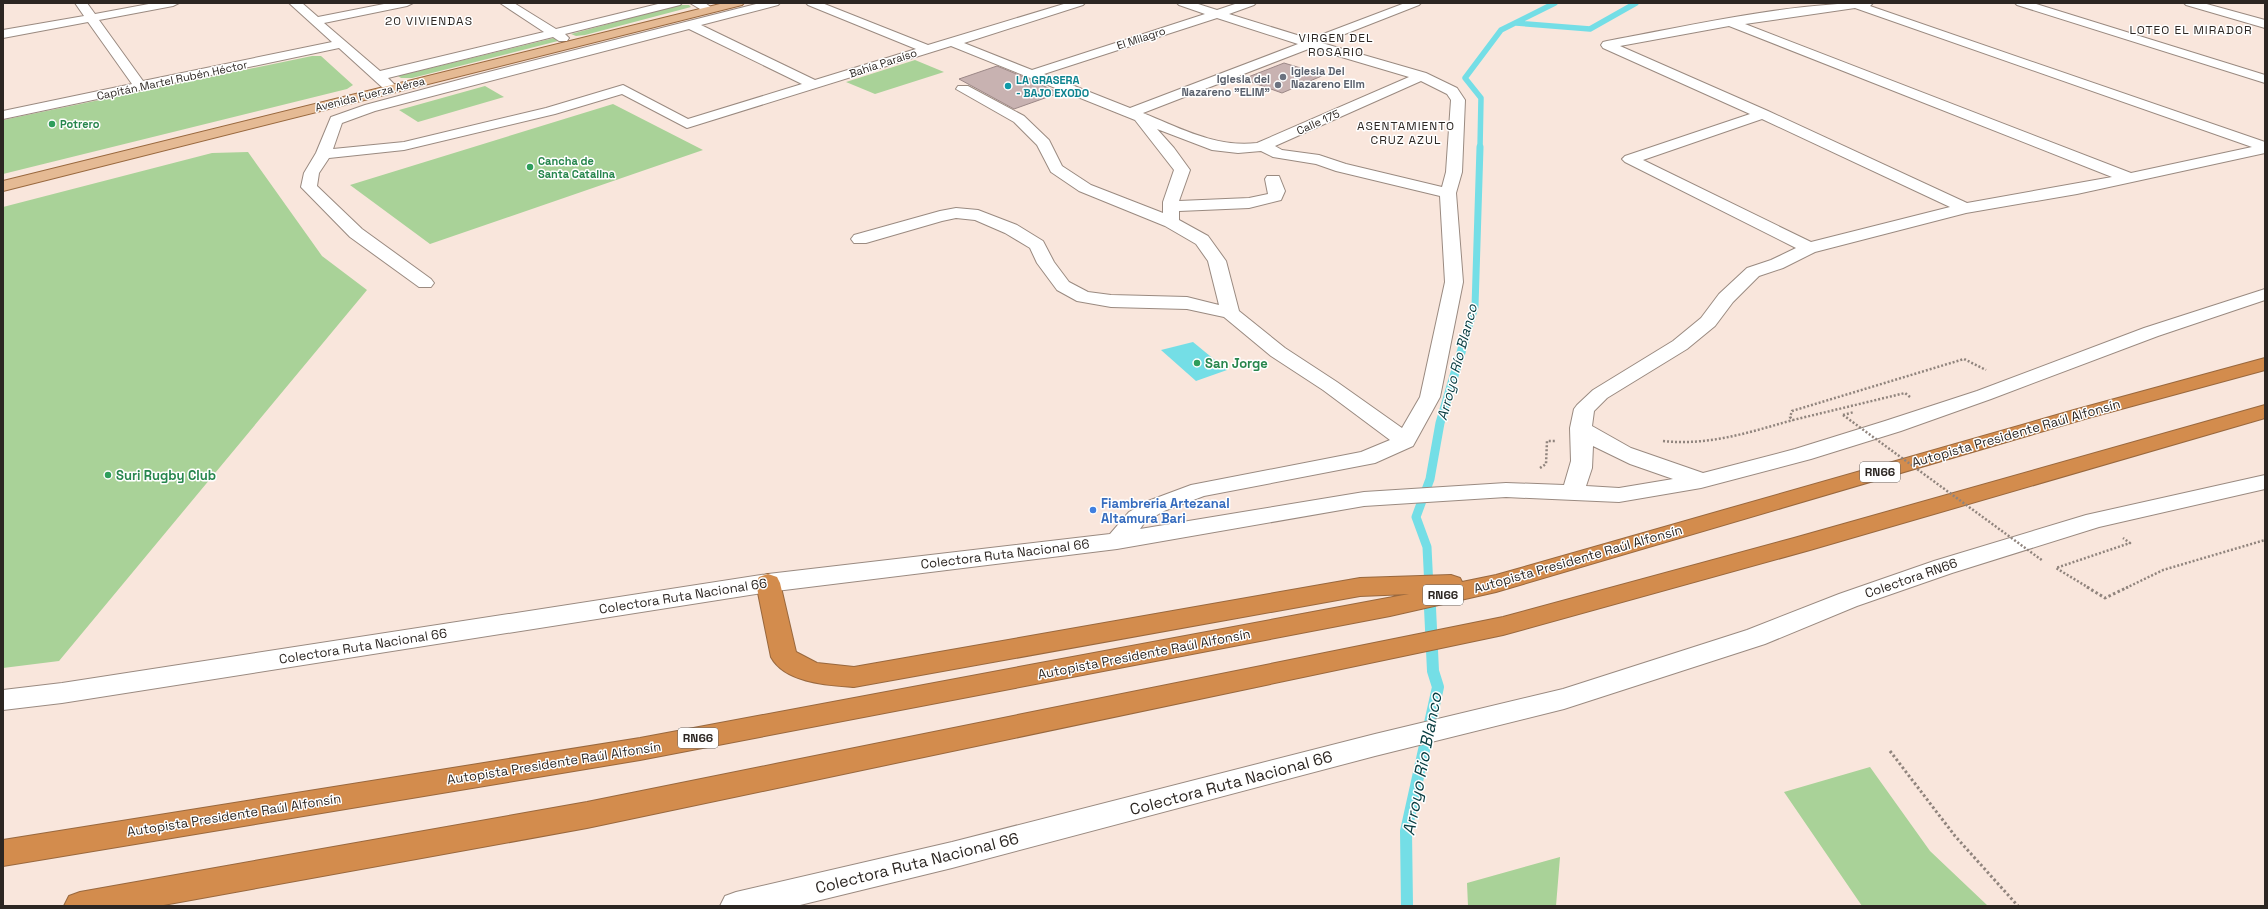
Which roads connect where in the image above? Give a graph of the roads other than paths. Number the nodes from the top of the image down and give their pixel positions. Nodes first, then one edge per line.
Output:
1 (81, 3) edge
2 (173, 3) edge
3 (295, 3) edge
4 (408, 3) edge
5 (506, 3) edge
6 (676, 3) edge
7 (696, 3) edge
8 (738, 3) edge
9 (774, 3) edge
10 (812, 3) edge
11 (1079, 3) edge
12 (1182, 3) edge
13 (1250, 3) edge
14 (1415, 3) edge
15 (2020, 3) edge
16 (2190, 3) edge
17 (1862, 4) edge
18 (709, 10) junction
19 (1216, 14) junction
20 (90, 18) junction
21 (314, 21) junction
22 (1730, 22) junction
23 (2265, 24) edge
24 (691, 25) junction
25 (556, 33) junction
26 (3, 34) edge
27 (951, 42) junction
28 (340, 44) junction
29 (574, 44) junction
30 (1312, 44) junction
31 (926, 49) junction
32 (1032, 74) junction
33 (378, 76) junction
34 (1421, 76) junction
35 (2265, 79) edge
36 (814, 85) junction
37 (140, 86) junction
38 (392, 89) junction
39 (963, 89) dead end
40 (1134, 114) junction
41 (1763, 114) junction
42 (3, 115) edge
43 (1263, 146) junction
44 (2265, 148) edge
45 (324, 154) junction
46 (2127, 177) junction
47 (1273, 179) dead end
48 (3, 186) edge
49 (1448, 193) junction
50 (1965, 208) junction
51 (1171, 214) junction
52 (860, 239) dead end
53 (1809, 248) junction
54 (426, 283) dead end
55 (2265, 294) edge
56 (1230, 313) junction
57 (2265, 364) edge
58 (2265, 411) edge
59 (1582, 428) junction
60 (1405, 441) junction
61 (1701, 481) junction
62 (2265, 482) edge
63 (1572, 493) junction
64 (1118, 541) junction
65 (768, 583) junction
66 (1496, 583) junction
67 (1384, 596) junction
68 (3, 700) edge
69 (1376, 745) joint
70 (3, 852) edge
71 (80, 906) edge
72 (736, 906) edge

1 - 20 street
2 - 20 street
3 - 21 street
4 - 21 street
5 - 25 street
6 - 25 street
7 - 18 street
8 - 18 main road, Avenida Fuerza Aérea
9 - 24 street
10 - 31 street
11 - 27 street, Bahía Paraíso
12 - 19 street
13 - 19 street, El Milagro
14 - 30 street
15 - 35 street
16 - 23 street
17 - 22 street
17 - 44 street
18 - 29 main road, Avenida Fuerza Aérea
19 - 30 street
19 - 32 street, El Milagro
20 - 26 street
20 - 37 street
21 - 28 street
22 - 41 street
22 - 46 street
24 - 36 street
24 - 45 street
25 - 29 street
25 - 33 street
27 - 31 street, Bahía Paraíso
27 - 32 street, Calle 175
28 - 33 street
28 - 37 street, Capitán Martel Rubén Héctor
29 - 38 main road, Avenida Fuerza Aérea
30 - 34 street
30 - 40 street
31 - 36 street, Bahía Paraíso
32 - 40 street, Calle 175
33 - 38 street
34 - 43 street, Calle 175
34 - 49 street
36 - 45 street, Bahía Paraíso
37 - 42 street, Capitán Martel Rubén Héctor
38 - 48 main road, Avenida Fuerza Aérea
39 - 51 street
40 - 43 street, Calle 175
40 - 51 street
41 - 50 street
41 - 53 street
43 - 49 street
44 - 46 street
45 - 54 street
46 - 50 street
47 - 51 street
49 - 60 street
50 - 53 street
51 - 56 street
52 - 56 street
53 - 59 street
55 - 61 street, Colectora Ruta Nacional 66
56 - 60 street
57 - 66 highway, Autopista Presidente Raúl Alfonsín / RN66
58 - 71 highway
59 - 61 street
59 - 63 street
60 - 64 street
61 - 63 street, Colectora Ruta Nacional 66
62 - 69 street, Colectora RN66
63 - 64 street, Colectora Ruta Nacional 66
64 - 65 street, Colectora Ruta Nacional 66
65 - 67 highway
65 - 68 street, Colectora Ruta Nacional 66
66 - 67 highway, Autopista Presidente Raúl Alfonsín / RN66
66 - 67 highway
67 - 70 highway, Autopista Presidente Raúl Alfonsín / RN66
69 - 72 street, Colectora Ruta Nacional 66

